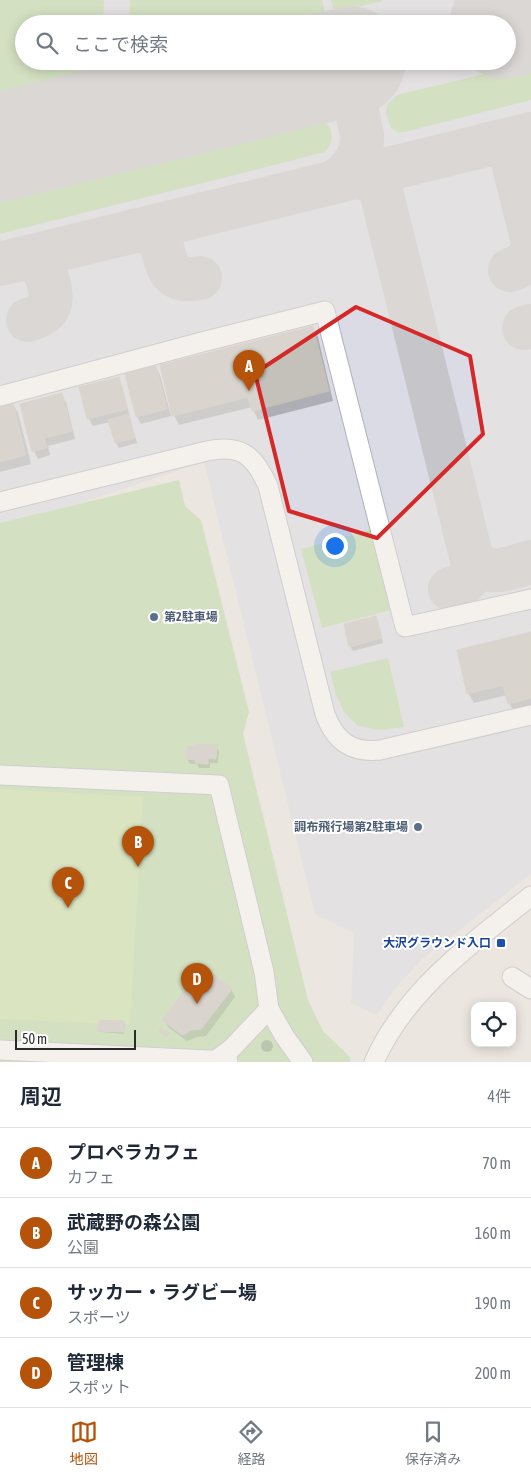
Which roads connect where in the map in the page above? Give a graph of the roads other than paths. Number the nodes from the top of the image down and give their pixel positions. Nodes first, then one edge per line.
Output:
1 (0, 396) edge
2 (0, 502) edge
3 (531, 599) edge
4 (531, 715) edge
5 (0, 775) edge
6 (531, 896) edge
7 (512, 977) dead end
8 (531, 989) edge
9 (269, 1009) junction
10 (0, 1050) edge
11 (225, 1061) edge
12 (303, 1062) edge
13 (374, 1062) edge

1 - 3 street
2 - 4 street
5 - 9 street
6 - 13 street
7 - 8 street
9 - 11 street
9 - 12 street
10 - 11 street

